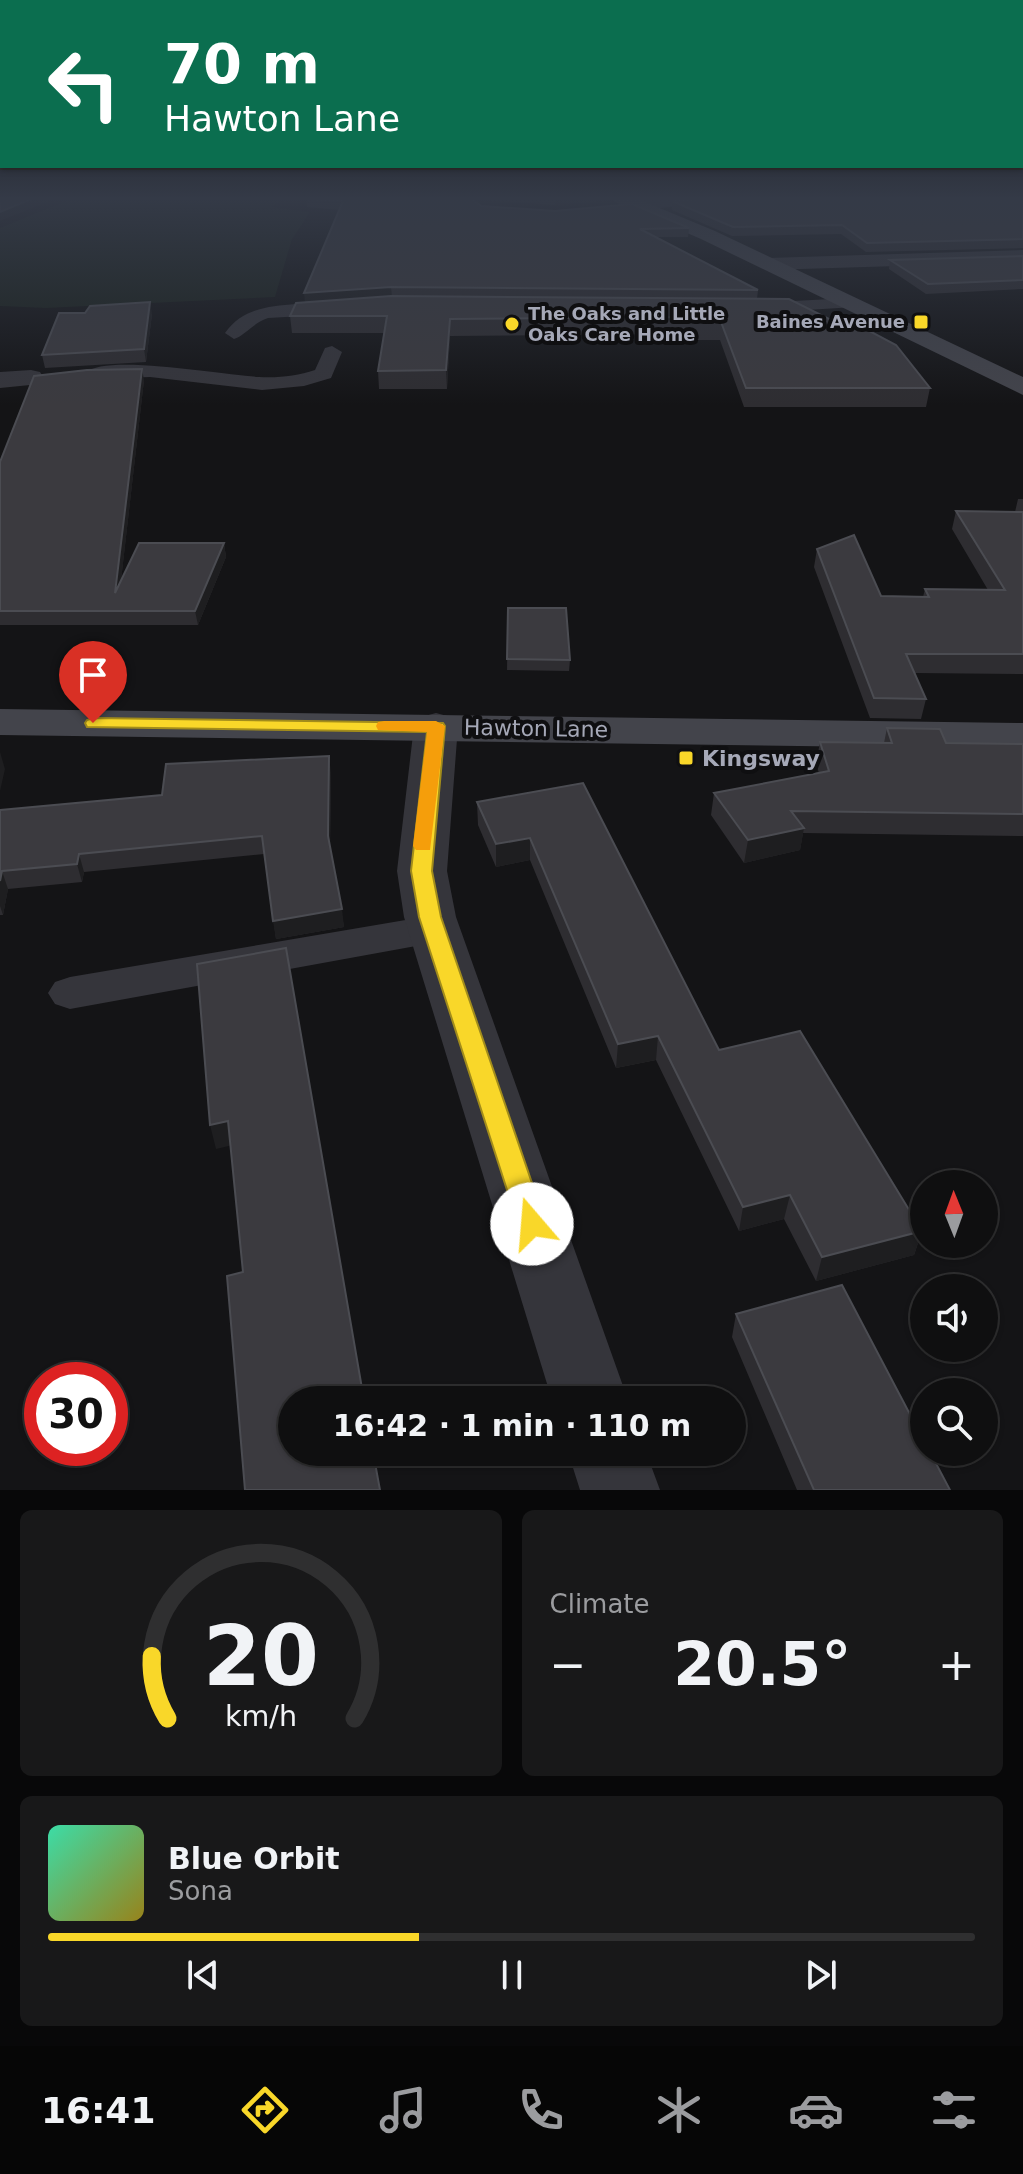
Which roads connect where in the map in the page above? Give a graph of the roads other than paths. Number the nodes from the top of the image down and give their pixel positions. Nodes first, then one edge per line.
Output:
1 (773, 267) edge
2 (849, 303) junction
3 (359, 308) edge
4 (745, 308) edge
5 (234, 333) dead end
6 (332, 352) dead end
7 (77, 374) edge
8 (38, 377) edge
9 (0, 380) edge
10 (1023, 387) edge
11 (0, 722) edge
12 (436, 726) junction
13 (1023, 736) edge
14 (435, 930) junction
15 (70, 993) dead end
16 (585, 1386) edge
17 (612, 1466) edge
18 (620, 1490) edge

1 - 2 main road
2 - 4 lane
2 - 10 main road
3 - 5 lane
6 - 7 lane
8 - 9 street
11 - 12 main road, Hawton Lane
12 - 13 main road, Hawton Lane
12 - 14 street
14 - 15 lane
14 - 16 street
17 - 18 street

